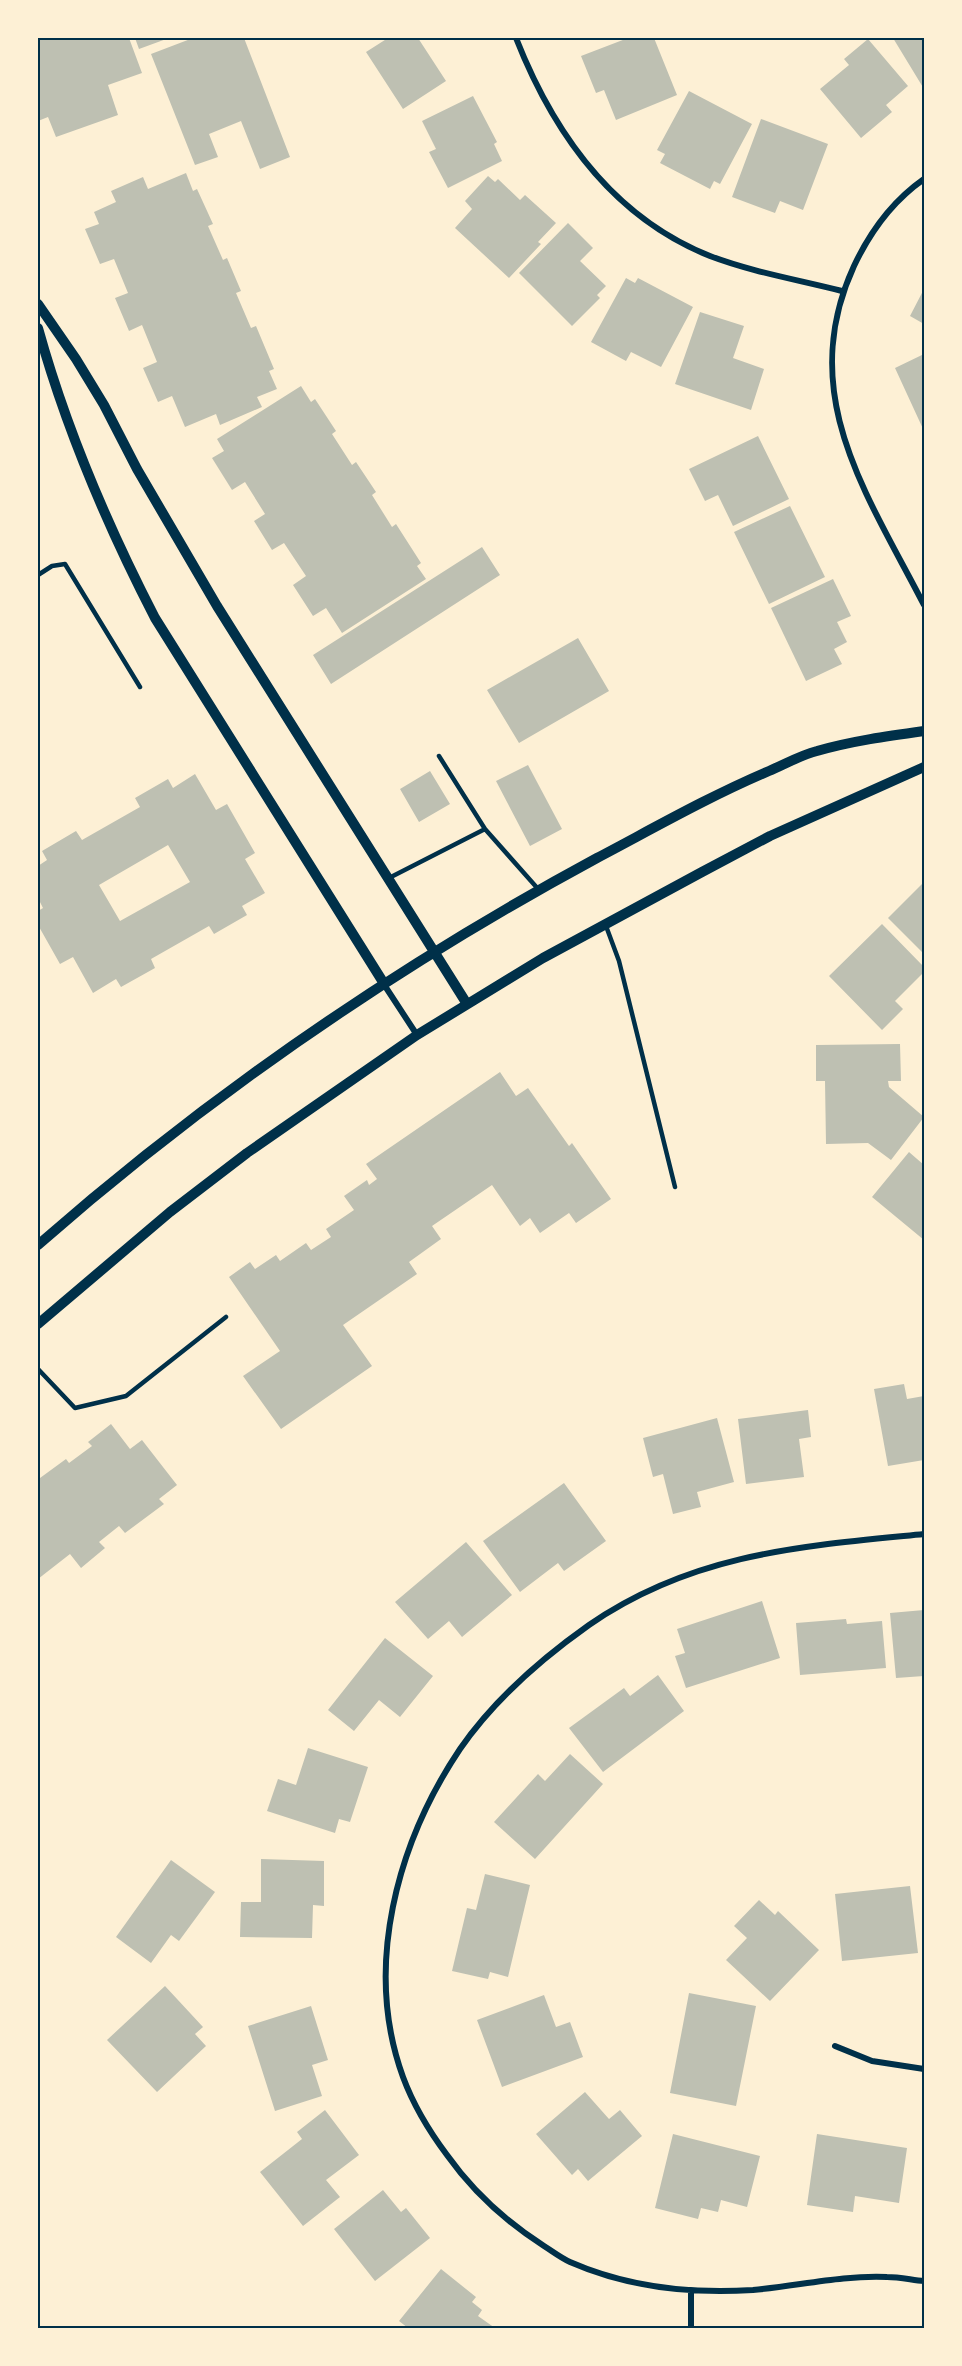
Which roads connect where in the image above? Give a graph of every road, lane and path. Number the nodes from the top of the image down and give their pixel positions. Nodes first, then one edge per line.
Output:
1 (516, 38) edge
2 (924, 179) edge
3 (842, 291) junction
4 (38, 304) edge
5 (38, 328) edge
6 (38, 575) edge
7 (924, 605) edge
8 (140, 687) dead end
9 (924, 731) edge
10 (439, 756) dead end
11 (924, 767) edge
12 (485, 829) junction
13 (388, 878) junction
14 (539, 890) junction
15 (605, 925) junction
16 (434, 951) junction
17 (383, 982) junction
18 (467, 1004) junction
19 (417, 1035) junction
20 (675, 1187) dead end
21 (38, 1245) edge
22 (226, 1317) dead end
23 (38, 1324) edge
24 (38, 1369) edge
25 (924, 1534) edge
26 (835, 2046) dead end
27 (924, 2068) edge
28 (924, 2281) edge
29 (691, 2291) junction
30 (690, 2328) edge

1 - 3 street
2 - 3 street
3 - 7 street
4 - 13 street
5 - 17 street
6 - 8 lane
9 - 14 street
10 - 12 lane
11 - 15 street
12 - 13 lane
12 - 14 lane
13 - 16 street
14 - 16 street
15 - 18 street
15 - 20 lane
16 - 17 street
16 - 18 street
17 - 19 street
17 - 21 street
18 - 19 street
19 - 23 street
22 - 24 lane
25 - 29 street
26 - 27 street
28 - 29 street
29 - 30 street

